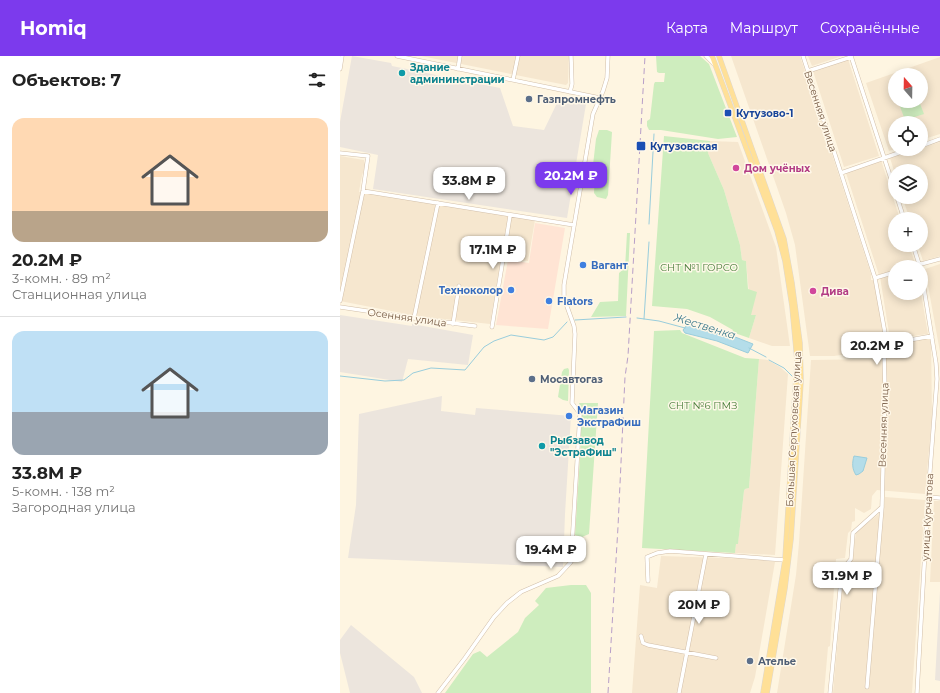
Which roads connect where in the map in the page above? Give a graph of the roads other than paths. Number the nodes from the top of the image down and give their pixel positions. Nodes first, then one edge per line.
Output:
1 (342, 56) edge
2 (397, 56) edge
3 (460, 56) edge
4 (518, 56) edge
5 (571, 56) edge
6 (608, 56) edge
7 (706, 56) edge
8 (712, 56) edge
9 (719, 56) edge
10 (803, 56) edge
11 (851, 56) edge
12 (404, 57) edge
13 (716, 66) junction
14 (340, 69) edge
15 (458, 69) junction
16 (808, 71) junction
17 (513, 80) junction
18 (570, 92) junction
19 (600, 98) junction
20 (940, 139) edge
21 (928, 143) edge
22 (340, 153) edge
23 (890, 156) edge
24 (884, 158) junction
25 (888, 170) edge
26 (841, 173) junction
27 (363, 191) junction
28 (438, 203) junction
29 (510, 216) junction
30 (574, 225) junction
31 (940, 258) edge
32 (928, 263) edge
33 (888, 274) edge
34 (876, 278) junction
35 (459, 286) dead end
36 (926, 300) edge
37 (340, 301) edge
38 (340, 307) edge
39 (414, 318) junction
40 (453, 324) junction
41 (475, 326) dead end
42 (492, 327) dead end
43 (932, 336) junction
44 (887, 344) junction
45 (928, 497) junction
46 (940, 498) edge
47 (882, 507) junction
48 (706, 554) junction
49 (785, 560) junction
50 (648, 581) dead end
51 (641, 636) dead end
52 (687, 653) junction
53 (716, 658) dead end
54 (867, 687) dead end
55 (438, 693) edge
56 (680, 693) edge
57 (763, 693) edge
58 (767, 693) edge
59 (830, 693) edge
60 (917, 693) edge

1 - 14 street
2 - 12 street
3 - 15 street
4 - 17 street
5 - 18 street
6 - 19 street
7 - 13 street
8 - 13 main road, Большая Серпуховская улица
9 - 58 main road, Большая Серпуховская улица
10 - 16 street, Весенняя улица
11 - 16 street
11 - 24 street
12 - 15 street
13 - 49 main road, Большая Серпуховская улица
15 - 17 street
16 - 26 street, Весенняя улица
17 - 18 street
18 - 19 street
19 - 30 street
20 - 21 street
22 - 27 street
23 - 24 street
24 - 25 street
24 - 26 street
26 - 34 street, Весенняя улица
27 - 28 street
27 - 37 street
28 - 29 street
28 - 39 street
29 - 30 street
29 - 42 street
30 - 55 street
31 - 32 street
33 - 34 street
34 - 44 street, Весенняя улица
35 - 40 street
36 - 43 street, улица Курчатова
38 - 39 street, Осенняя улица
39 - 40 street, Осенняя улица
40 - 41 street, Осенняя улица
43 - 44 street
43 - 45 street, улица Курчатова
44 - 47 street, Весенняя улица
45 - 46 street
45 - 60 street, улица Курчатова
47 - 54 street, Весенняя улица
47 - 59 street
48 - 49 street
48 - 50 street
48 - 52 street
49 - 57 main road, Большая Серпуховская улица
51 - 52 street
52 - 53 street
52 - 56 street

